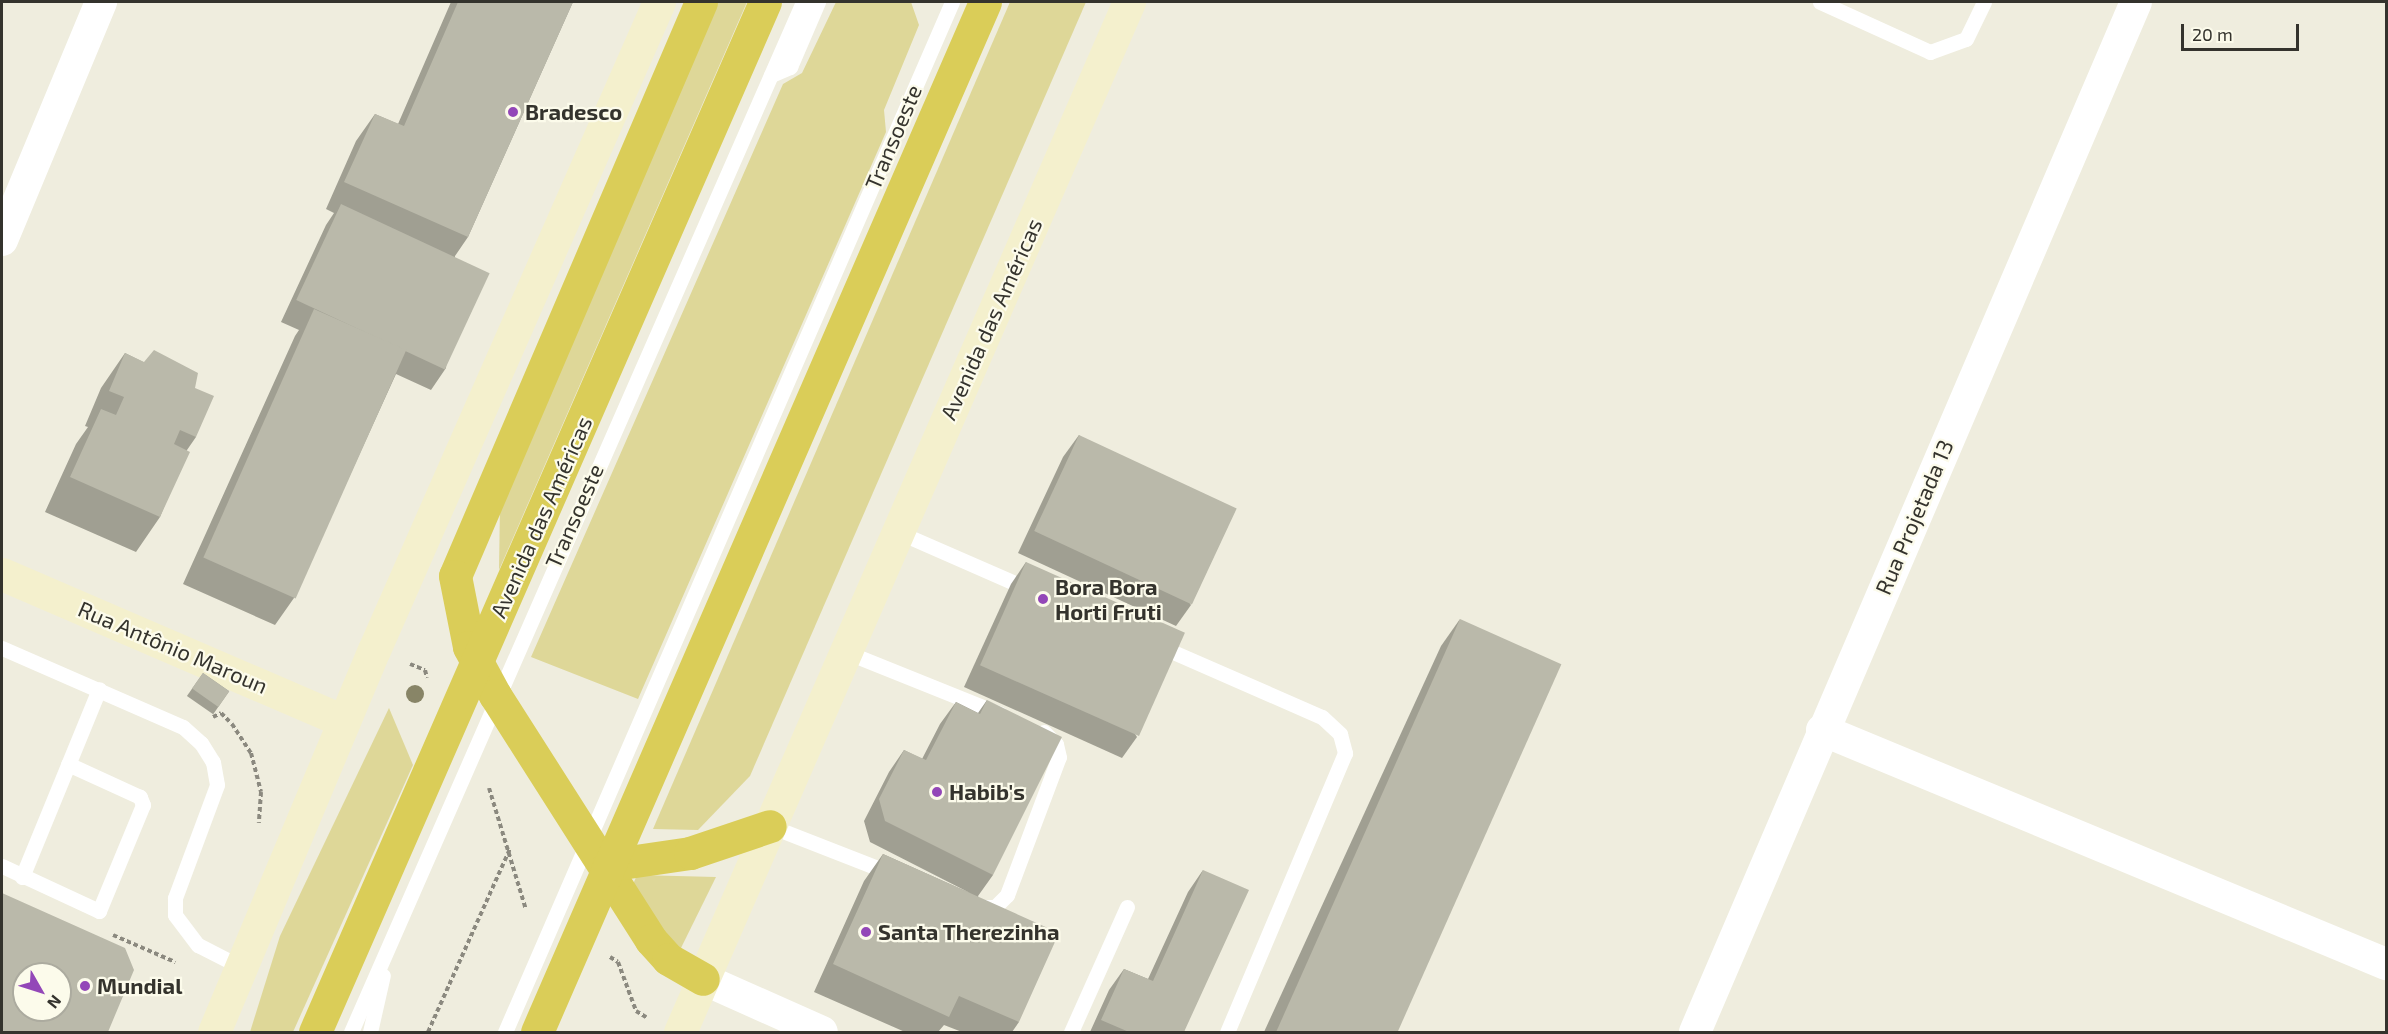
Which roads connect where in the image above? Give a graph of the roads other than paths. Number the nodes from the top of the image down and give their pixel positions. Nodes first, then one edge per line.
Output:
1 (101, 2) edge
2 (658, 2) edge
3 (701, 2) edge
4 (765, 2) edge
5 (802, 2) edge
6 (818, 2) edge
7 (941, 2) edge
8 (952, 2) edge
9 (985, 2) edge
10 (1129, 2) edge
11 (1820, 2) edge
12 (1984, 2) edge
13 (2136, 2) edge
14 (771, 75) junction
15 (896, 133) junction
16 (2, 240) edge
17 (898, 532) junction
18 (2, 574) edge
19 (1050, 598) edge
20 (1137, 636) edge
21 (2, 648) edge
22 (846, 652) junction
23 (476, 663) junction
24 (99, 689) junction
25 (495, 695) junction
26 (344, 721) junction
27 (1822, 730) junction
28 (68, 764) junction
29 (771, 826) junction
30 (587, 833) junction
31 (608, 865) junction
32 (2, 866) edge
33 (22, 877) junction
34 (912, 882) edge
35 (955, 899) edge
36 (1127, 907) dead end
37 (563, 934) junction
38 (392, 937) junction
39 (2386, 964) edge
40 (241, 967) junction
41 (703, 979) junction
42 (521, 994) junction
43 (666, 1027) edge
44 (214, 1032) edge
45 (315, 1032) edge
46 (351, 1032) edge
47 (370, 1032) edge
48 (496, 1032) edge
49 (505, 1032) edge
50 (537, 1032) edge
51 (822, 1032) edge
52 (1071, 1032) edge
53 (1227, 1032) edge
54 (1695, 1032) edge

1 - 16 street
2 - 26 main road
3 - 23 highway
4 - 23 highway, Avenida das Américas
5 - 14 lane, Transoeste
6 - 14 lane
7 - 15 lane
8 - 15 lane, Transoeste
9 - 31 highway
10 - 17 main road, Avenida das Américas
11 - 12 lane
13 - 27 street, Rua Projetada 13
14 - 25 lane, Transoeste
15 - 30 lane, Transoeste
17 - 19 lane
17 - 22 main road, Avenida das Américas
18 - 26 main road, Rua Antônio Maroun
20 - 53 lane
21 - 24 lane
22 - 29 main road, Avenida das Américas
22 - 35 lane
23 - 25 highway
23 - 45 highway, Avenida das Américas
24 - 28 lane
24 - 40 lane
25 - 30 highway
25 - 38 lane, Transoeste
26 - 40 main road
27 - 39 street
27 - 54 street, Rua Projetada 13
28 - 33 lane
28 - 33 lane
29 - 31 highway
29 - 34 lane
29 - 41 main road, Avenida das Américas
30 - 31 highway
30 - 37 lane, Transoeste
31 - 37 highway
31 - 41 highway
32 - 33 lane
36 - 52 lane
37 - 42 lane, Transoeste
37 - 50 highway
38 - 46 lane, Transoeste
38 - 47 lane
40 - 44 main road
41 - 43 main road, Avenida das Américas
41 - 51 street
42 - 48 lane
42 - 49 lane, Transoeste

